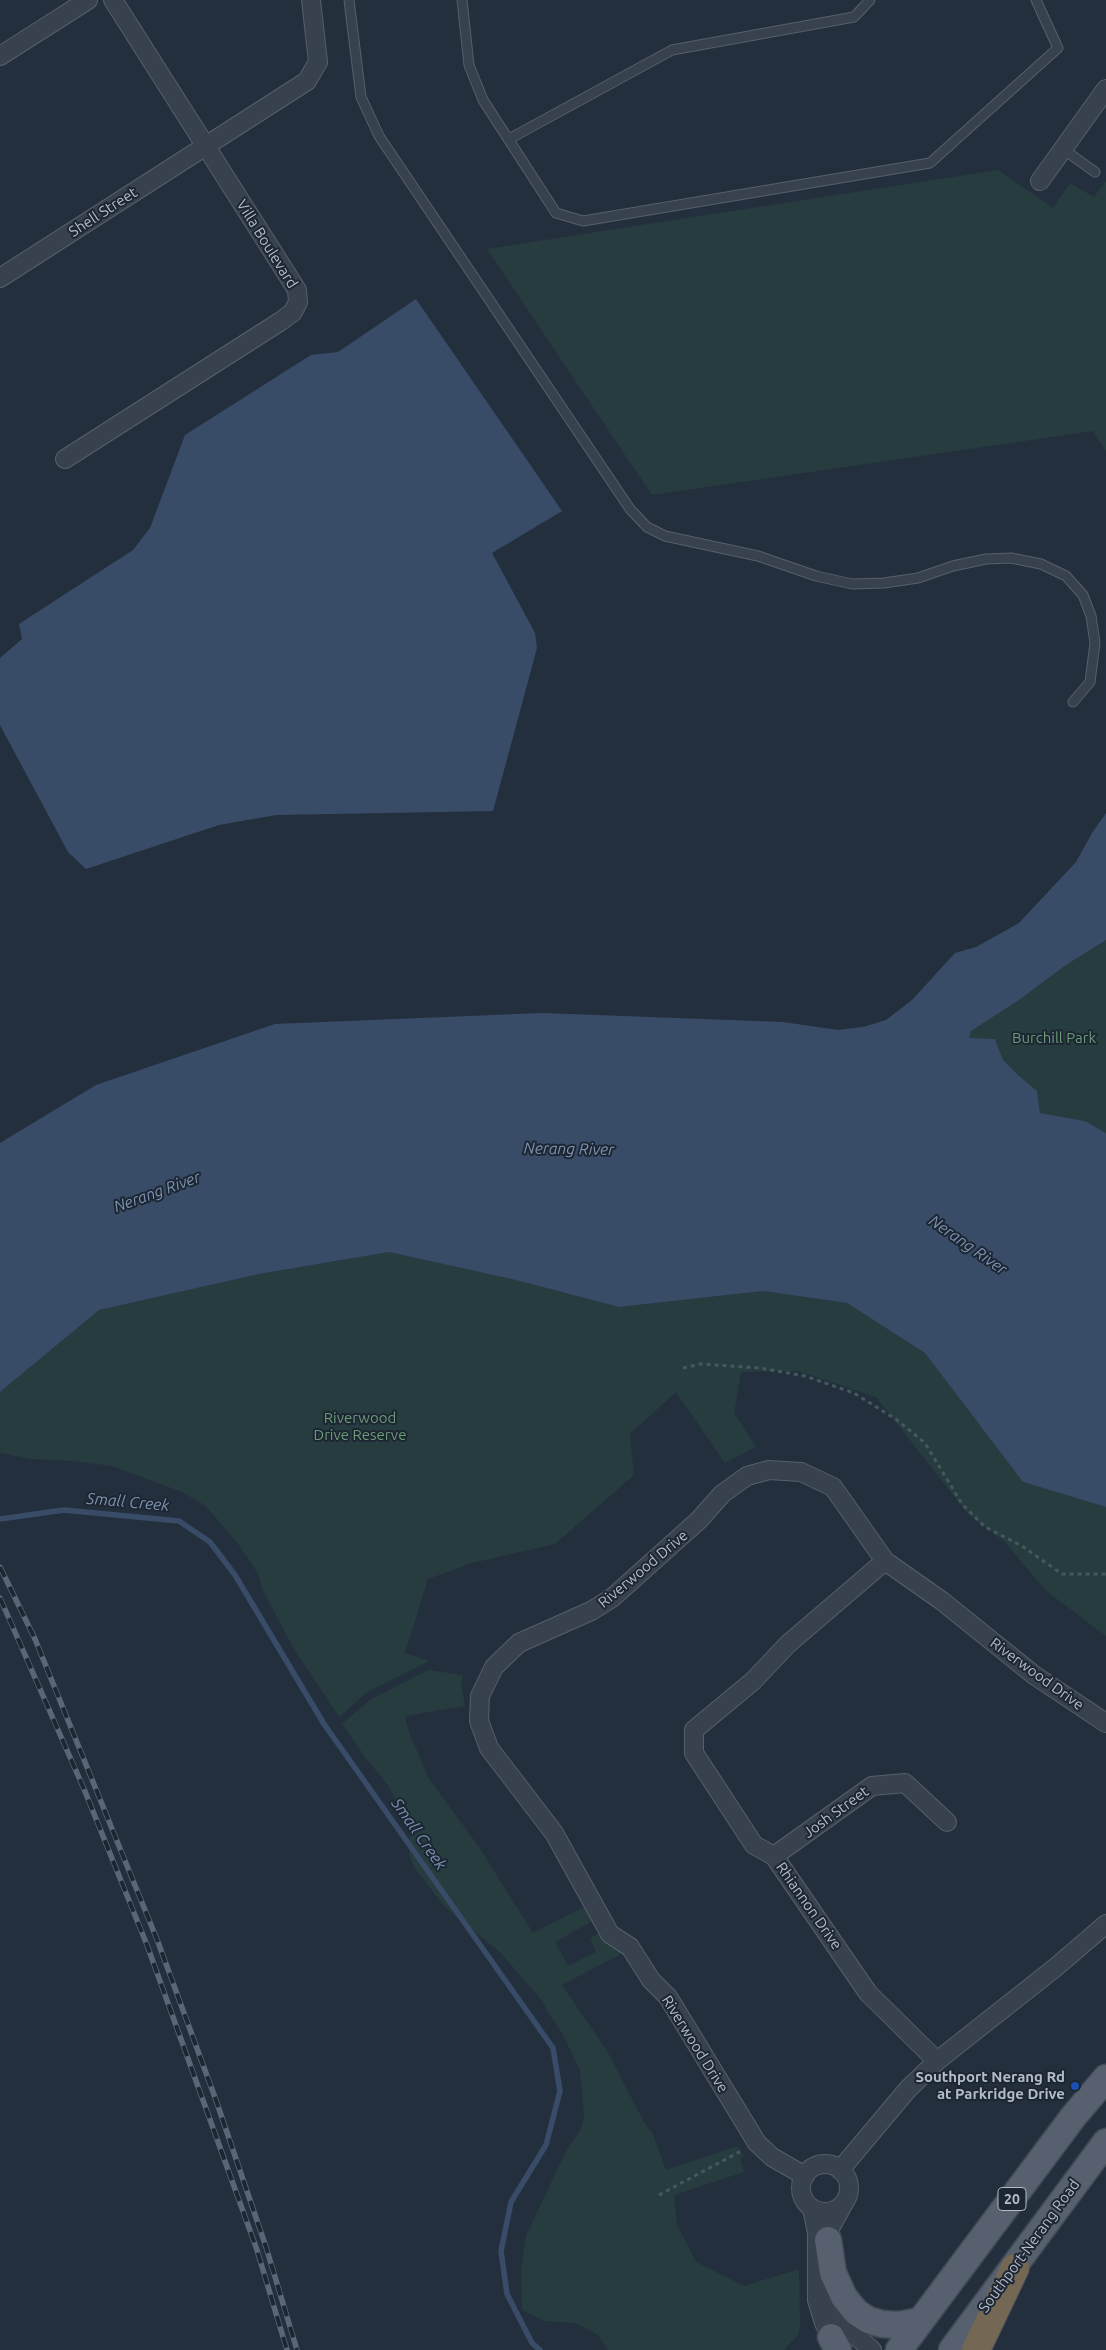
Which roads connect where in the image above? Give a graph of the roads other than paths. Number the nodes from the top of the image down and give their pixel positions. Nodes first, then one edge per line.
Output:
1 (88, 0) edge
2 (113, 0) edge
3 (311, 0) edge
4 (349, 0) edge
5 (462, 0) edge
6 (870, 0) edge
7 (1036, 0) edge
8 (0, 56) edge
9 (1106, 89) edge
10 (509, 139) junction
11 (206, 146) junction
12 (1063, 149) junction
13 (1095, 172) dead end
14 (1040, 181) dead end
15 (0, 278) edge
16 (65, 459) dead end
17 (1073, 702) dead end
18 (886, 1561) junction
19 (1106, 1723) edge
20 (947, 1822) dead end
21 (774, 1856) junction
22 (1106, 1924) edge
23 (937, 2062) junction
24 (1106, 2078) edge
25 (1106, 2142) edge
26 (840, 2170) junction
27 (804, 2176) junction
28 (845, 2201) junction
29 (812, 2208) junction
30 (828, 2240) junction
31 (1015, 2268) junction
32 (920, 2321) junction
33 (836, 2346) edge
34 (872, 2350) edge
35 (899, 2350) edge
36 (952, 2350) edge
37 (976, 2350) edge

1 - 8 street
2 - 11 street, Villa Boulevard
3 - 11 street, Shell Street
4 - 17 lane
5 - 10 lane
6 - 10 lane
7 - 10 lane
9 - 12 street
11 - 15 street, Shell Street
11 - 16 street, Villa Boulevard
12 - 13 lane
12 - 14 street
18 - 19 street, Riverwood Drive
18 - 21 street, Rhiannon Drive
18 - 27 street, Riverwood Drive
20 - 21 street, Josh Street
21 - 23 street, Rhiannon Drive
22 - 23 street
23 - 26 street
24 - 32 main road, 20
25 - 31 main road, Southport-Nerang Road
26 - 27 street
26 - 28 street
27 - 29 street
28 - 29 street
28 - 30 street
29 - 33 street
30 - 32 main road
30 - 34 street
31 - 36 main road, Southport-Nerang Road
31 - 37 highway
32 - 35 main road, 20

